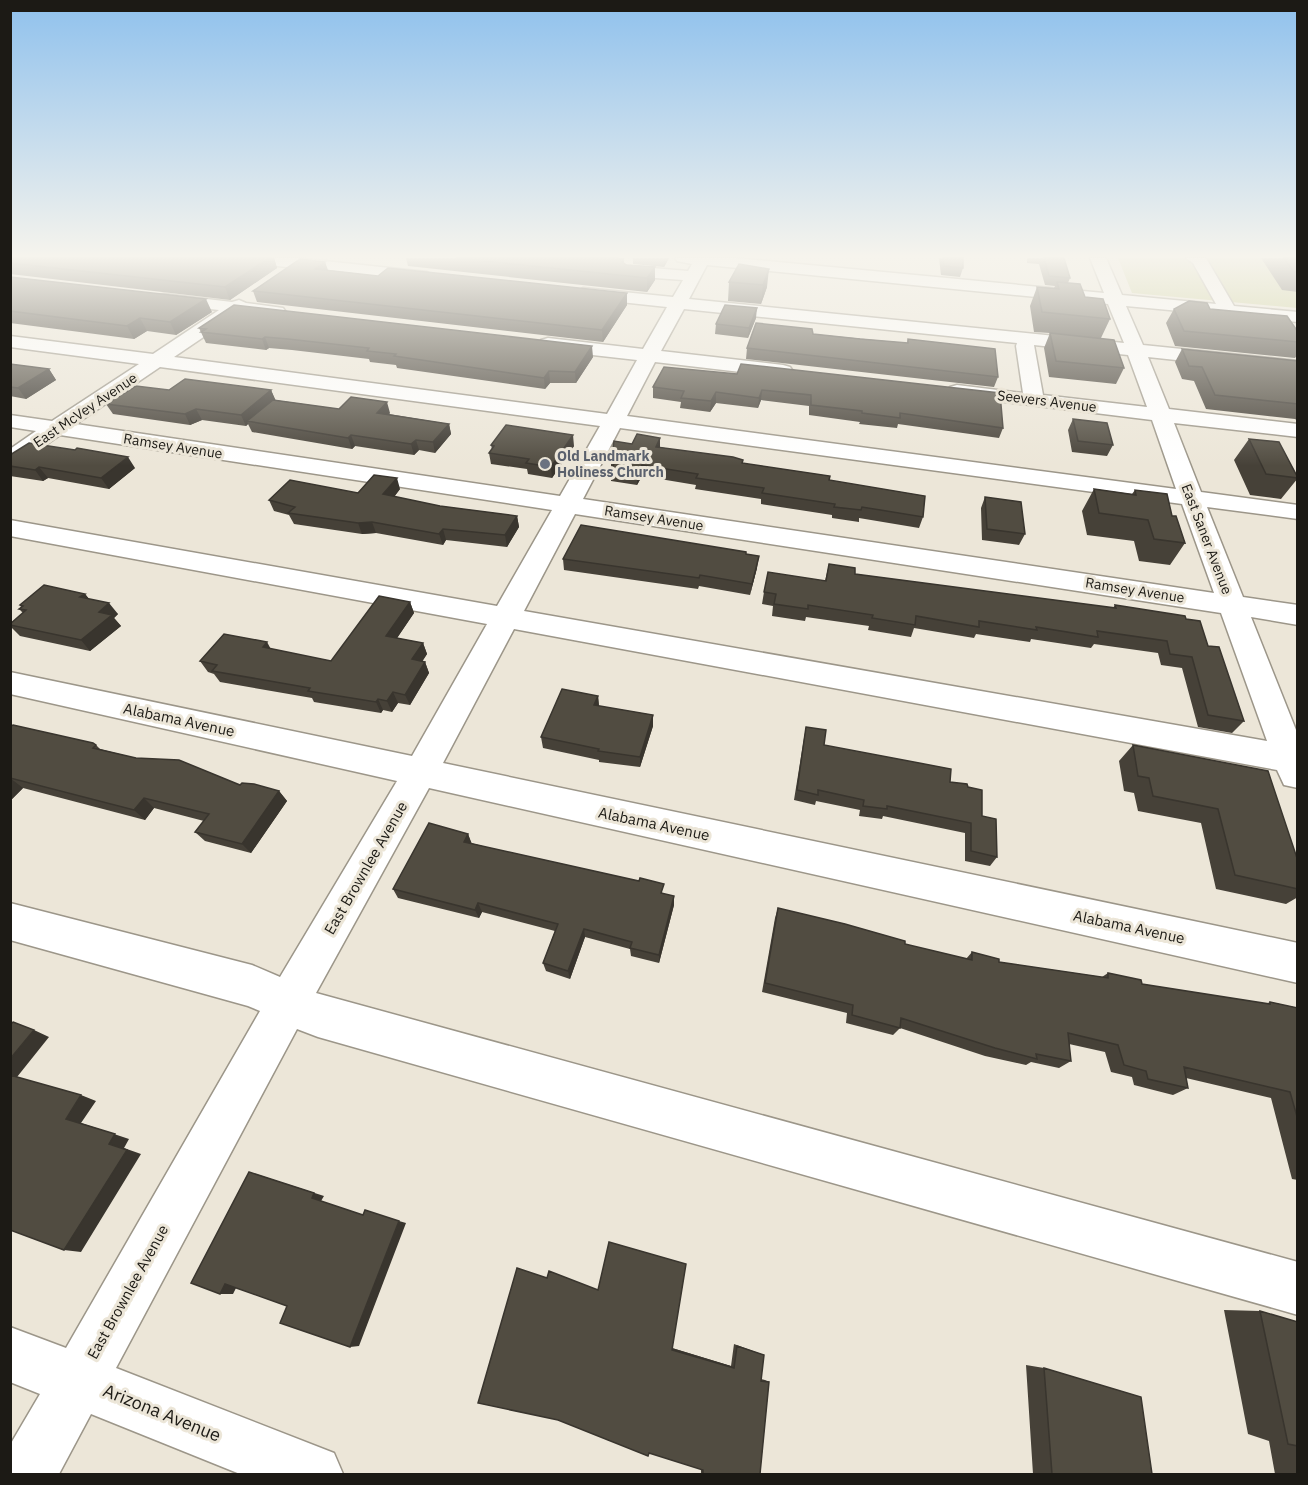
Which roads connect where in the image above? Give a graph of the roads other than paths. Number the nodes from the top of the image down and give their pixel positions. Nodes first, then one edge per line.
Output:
1 (206, 327) edge
2 (667, 327) edge
3 (1008, 327) edge
4 (1126, 327) edge
5 (10, 341) edge
6 (531, 342) edge
7 (1025, 346) dead end
8 (1136, 350) junction
9 (649, 355) junction
10 (157, 361) junction
11 (1298, 367) edge
12 (801, 373) edge
13 (941, 389) edge
14 (1032, 391) junction
15 (1156, 405) junction
16 (614, 420) junction
17 (10, 421) edge
18 (57, 428) junction
19 (1298, 431) edge
20 (10, 459) edge
21 (1191, 498) junction
22 (568, 505) junction
23 (1298, 512) edge
24 (10, 528) edge
25 (1232, 605) junction
26 (1298, 615) edge
27 (507, 616) junction
28 (10, 683) edge
29 (1295, 766) edge
30 (420, 773) junction
31 (10, 921) edge
32 (1298, 963) edge
33 (288, 1003) junction
34 (1298, 1289) edge
35 (10, 1354) edge
36 (80, 1380) junction
37 (27, 1474) edge
38 (313, 1474) edge

1 - 10 street, East McVey Avenue
2 - 9 street, East Brownlee Avenue
3 - 8 street
4 - 8 street, East Saner Avenue
5 - 10 street
6 - 9 street
7 - 14 street
8 - 11 street
8 - 15 street, East Saner Avenue
9 - 12 street
9 - 16 street, East Brownlee Avenue
10 - 16 street
10 - 18 street, East McVey Avenue
13 - 14 street, Seevers Avenue
14 - 15 street, Seevers Avenue
15 - 19 street
15 - 21 street, East Saner Avenue
16 - 21 street
16 - 22 street, East Brownlee Avenue
17 - 18 street, Ramsey Avenue
18 - 20 street, East McVey Avenue
18 - 22 street, Ramsey Avenue
21 - 23 street
21 - 25 street, East Saner Avenue
22 - 25 street, Ramsey Avenue
22 - 27 street, East Brownlee Avenue
24 - 27 street
25 - 26 street, Ramsey Avenue
25 - 29 street, East Saner Avenue
27 - 29 street
27 - 30 street, East Brownlee Avenue
28 - 30 street, Alabama Avenue
30 - 32 street, Alabama Avenue
30 - 33 street, East Brownlee Avenue
31 - 33 street
33 - 34 street
33 - 36 street, East Brownlee Avenue
35 - 36 street, Arizona Avenue
36 - 37 street, East Brownlee Avenue
36 - 38 street, Arizona Avenue

